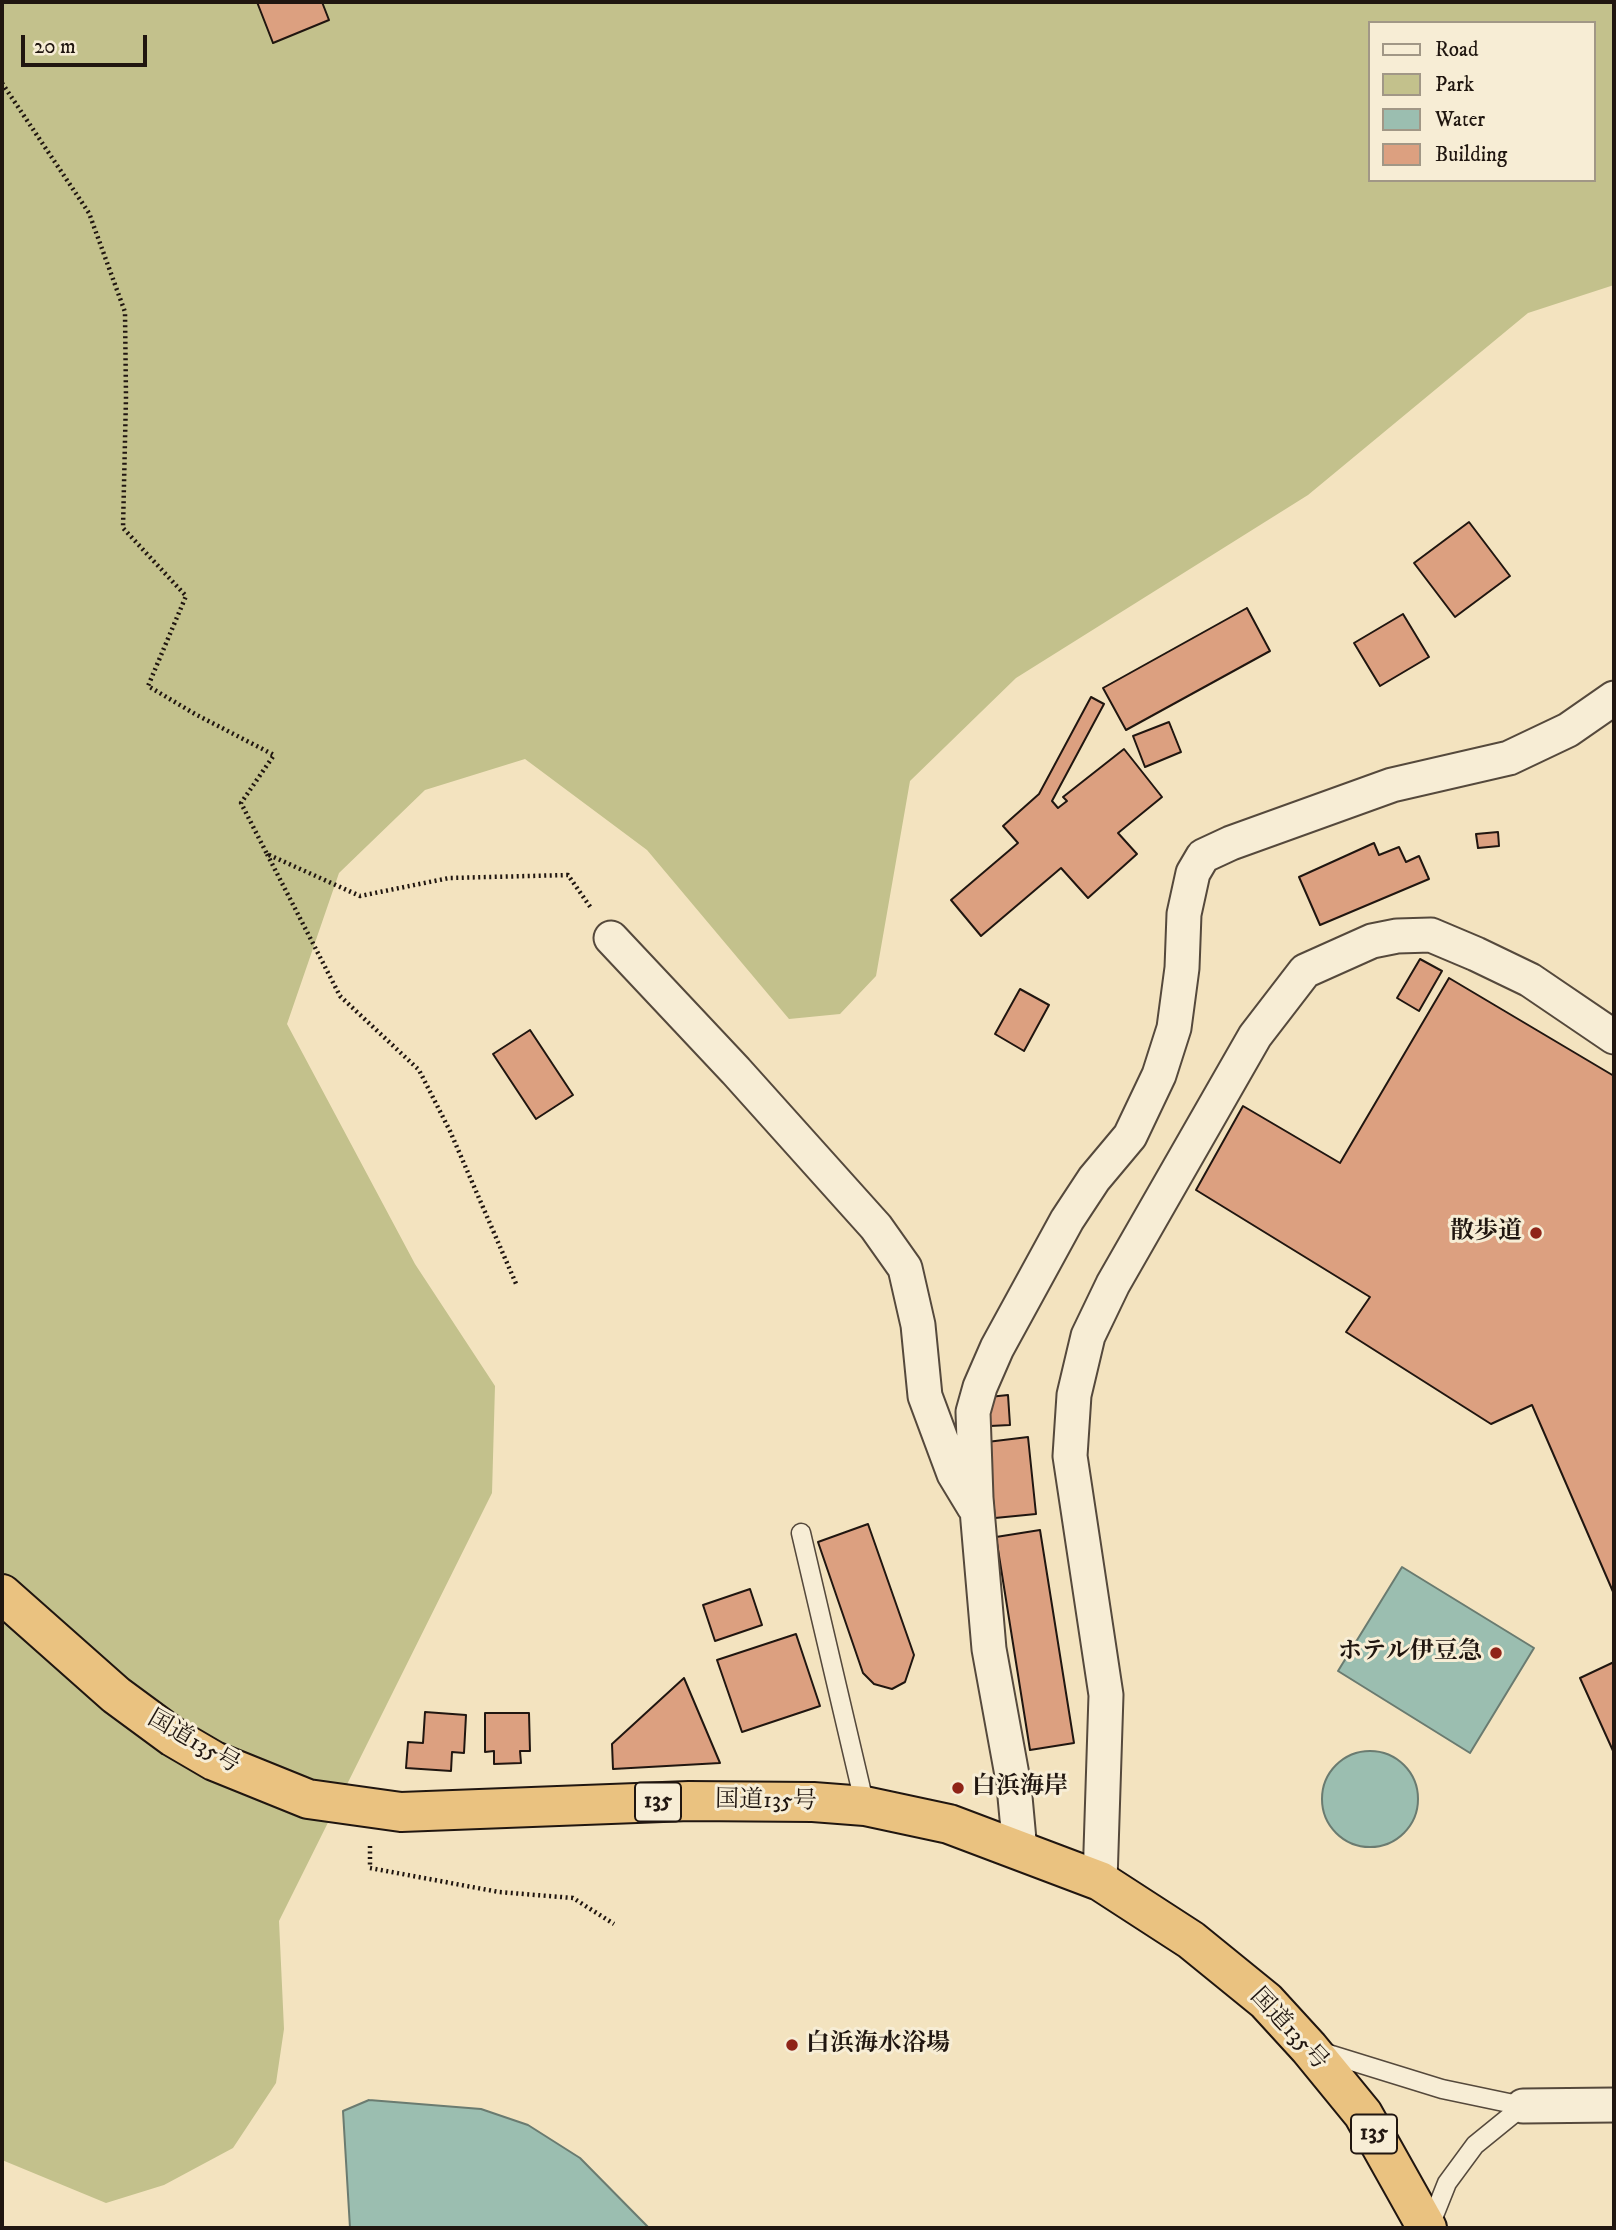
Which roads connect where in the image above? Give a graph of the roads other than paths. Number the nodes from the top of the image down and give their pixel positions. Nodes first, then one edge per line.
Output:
1 (1614, 698) edge
2 (611, 938) road end
3 (1614, 1037) edge
4 (979, 1515) junction
5 (801, 1533) dead end
6 (2, 1594) edge
7 (865, 1806) junction
8 (1020, 1851) junction
9 (1100, 1881) junction
10 (1309, 2048) junction
11 (1614, 2105) edge
12 (1523, 2106) junction
13 (1428, 2228) edge

1 - 4 street
2 - 4 street
3 - 9 street
4 - 8 street
5 - 7 lane
6 - 7 highway, 国道135号 / 135
7 - 8 highway, 国道135号 / 135
8 - 9 highway, 国道135号 / 135
9 - 10 highway, 国道135号 / 135
10 - 12 lane
10 - 13 highway, 国道135号 / 135
11 - 12 street
12 - 13 lane

